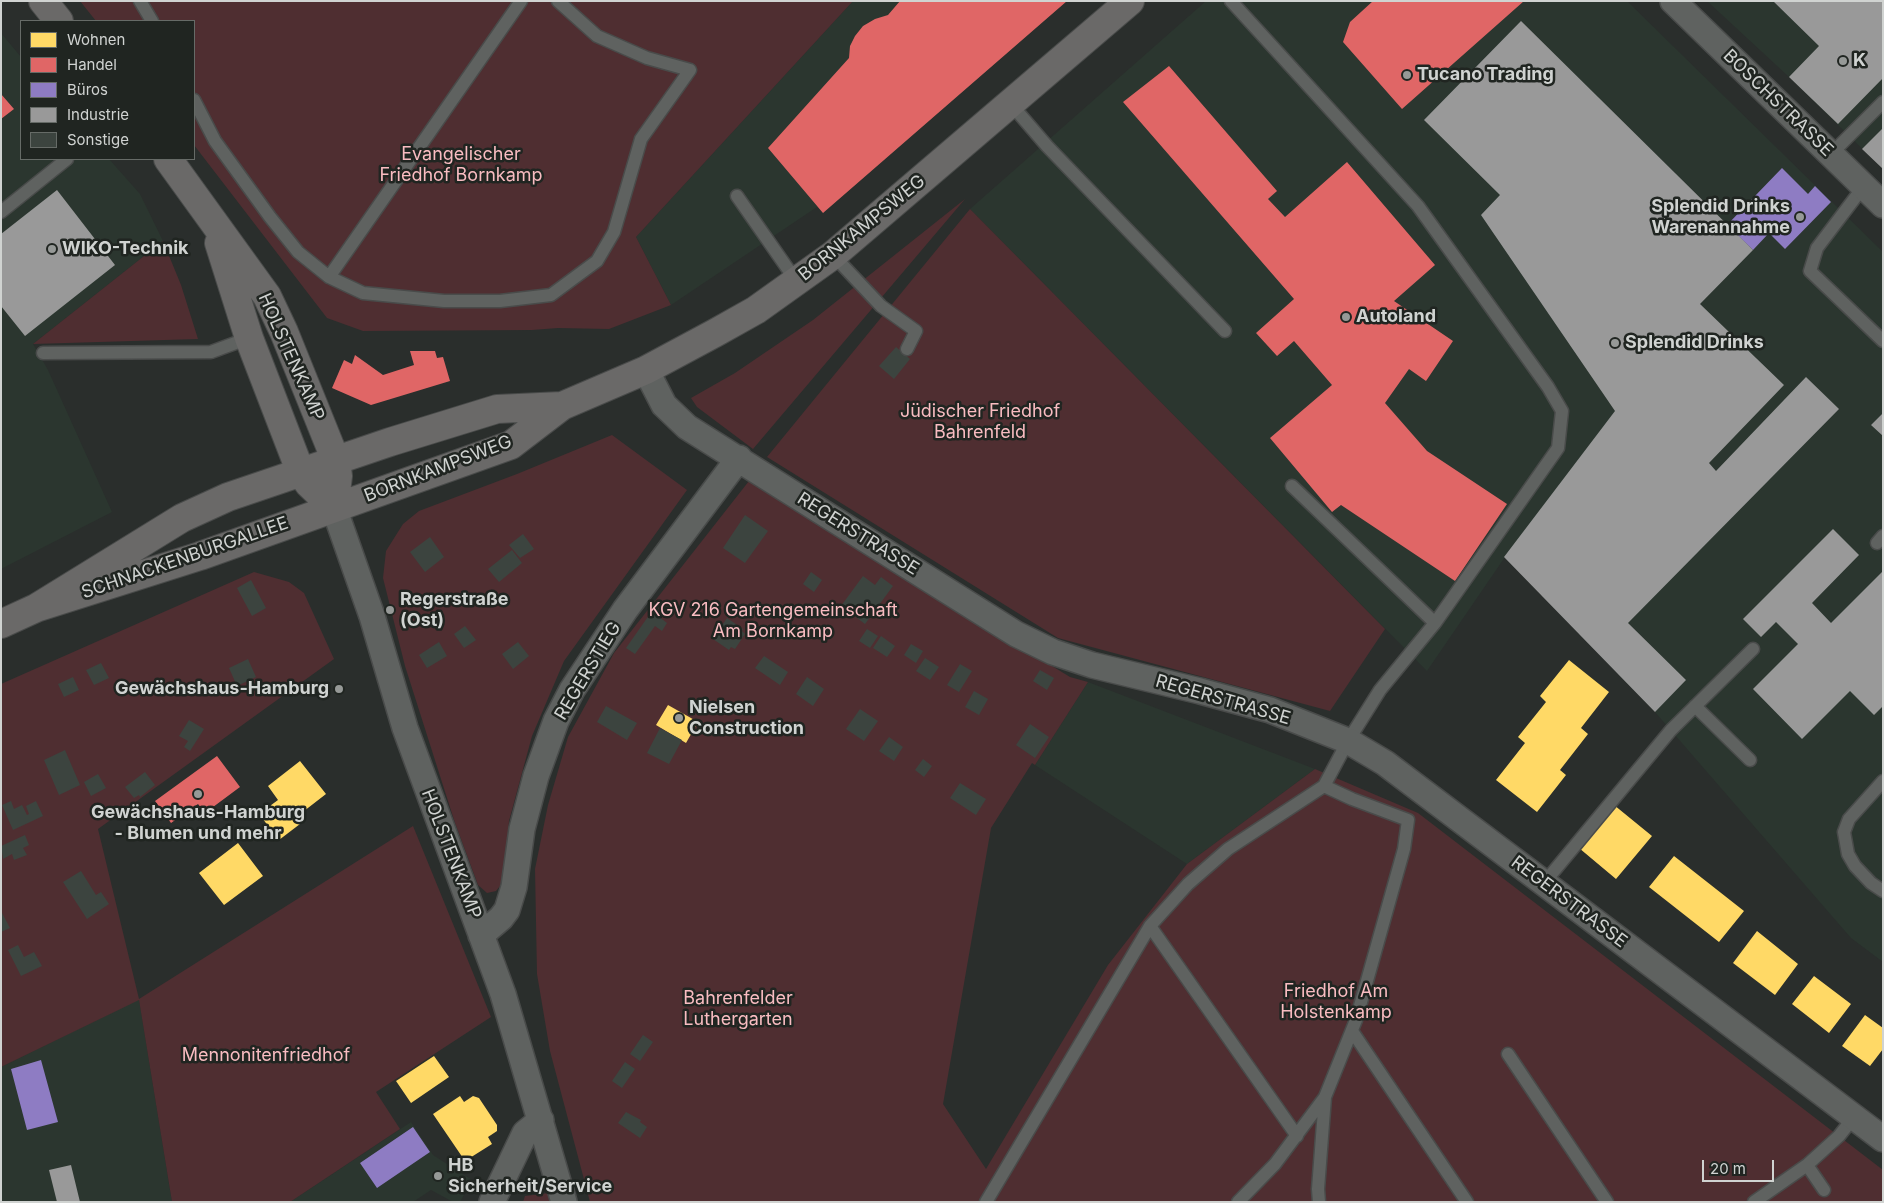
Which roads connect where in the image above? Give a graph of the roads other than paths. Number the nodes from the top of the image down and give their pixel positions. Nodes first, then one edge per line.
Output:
1 (43, 1) edge
2 (140, 1) edge
3 (521, 1) edge
4 (558, 1) edge
5 (1130, 1) edge
6 (1232, 1) edge
7 (1672, 1) edge
8 (58, 20) edge
9 (151, 20) edge
10 (195, 102) edge
11 (1883, 102) edge
12 (1010, 104) junction
13 (1831, 154) junction
14 (66, 160) edge
15 (169, 160) edge
16 (1864, 186) junction
17 (737, 196) dead end
18 (1883, 205) edge
19 (1, 212) edge
20 (211, 220) junction
21 (834, 255) junction
22 (328, 277) junction
23 (797, 282) junction
24 (1225, 331) dead end
25 (250, 338) junction
26 (1883, 341) edge
27 (907, 349) dead end
28 (43, 354) dead end
29 (646, 370) junction
30 (562, 406) junction
31 (739, 458) junction
32 (336, 461) junction
33 (301, 473) junction
34 (1292, 486) dead end
35 (334, 508) junction
36 (36, 608) junction
37 (1435, 623) junction
38 (1, 624) edge
39 (1753, 649) dead end
40 (1695, 706) junction
41 (1348, 741) junction
42 (1750, 760) dead end
43 (1883, 781) edge
44 (1324, 786) junction
45 (1544, 883) junction
46 (1883, 891) edge
47 (1150, 926) junction
48 (481, 935) junction
49 (1352, 1031) junction
50 (1508, 1054) dead end
51 (1325, 1097) junction
52 (1854, 1117) junction
53 (540, 1120) junction
54 (1297, 1136) junction
55 (1883, 1139) edge
56 (1808, 1165) junction
57 (1824, 1190) dead end
58 (492, 1202) edge
59 (564, 1202) edge
60 (986, 1202) edge
61 (1238, 1202) edge
62 (1319, 1202) edge
63 (1467, 1202) edge
64 (1607, 1202) edge
65 (1754, 1202) edge

1 - 8 main road
2 - 9 lane
3 - 22 lane
4 - 22 lane
5 - 12 main road, BORNKAMPSWEG
6 - 37 lane
7 - 13 street, BOSCHSTRASSE
10 - 22 lane
11 - 13 lane
12 - 21 main road, BORNKAMPSWEG
12 - 24 lane
13 - 16 street, BOSCHSTRASSE
14 - 19 lane
15 - 20 main road, HOLSTENKAMP
16 - 18 street, BOSCHSTRASSE
16 - 26 lane
17 - 23 lane
20 - 25 main road, HOLSTENKAMP
20 - 32 main road, HOLSTENKAMP
21 - 23 main road, BORNKAMPSWEG
21 - 27 lane
23 - 29 main road, BORNKAMPSWEG
25 - 28 lane
25 - 33 main road, HOLSTENKAMP
29 - 30 main road, BORNKAMPSWEG
29 - 31 street, REGERSTRASSE
30 - 32 main road, BORNKAMPSWEG
30 - 35 main road, BORNKAMPSWEG
31 - 41 street, REGERSTRASSE
31 - 48 street, REGERSTIEG
32 - 33 main road, BORNKAMPSWEG
32 - 35 main road, HOLSTENKAMP
33 - 35 main road, HOLSTENKAMP
33 - 36 main road, SCHNACKENBURGALLEE
34 - 37 lane
35 - 36 main road, SCHNACKENBURGALLEE
35 - 48 street, HOLSTENKAMP
36 - 38 main road, SCHNACKENBURGALLEE
37 - 41 lane
39 - 40 lane
40 - 42 lane
40 - 45 lane
41 - 44 lane
41 - 45 street, REGERSTRASSE
43 - 46 lane
44 - 47 lane
44 - 49 lane
45 - 52 street, REGERSTRASSE
47 - 54 lane
47 - 60 lane
48 - 53 street, HOLSTENKAMP
49 - 51 lane
49 - 63 lane
50 - 64 lane
51 - 54 lane
51 - 62 lane
52 - 55 street, REGERSTRASSE
52 - 56 lane
53 - 58 street
53 - 59 street, HOLSTENKAMP
54 - 61 lane
56 - 57 lane
56 - 65 lane

